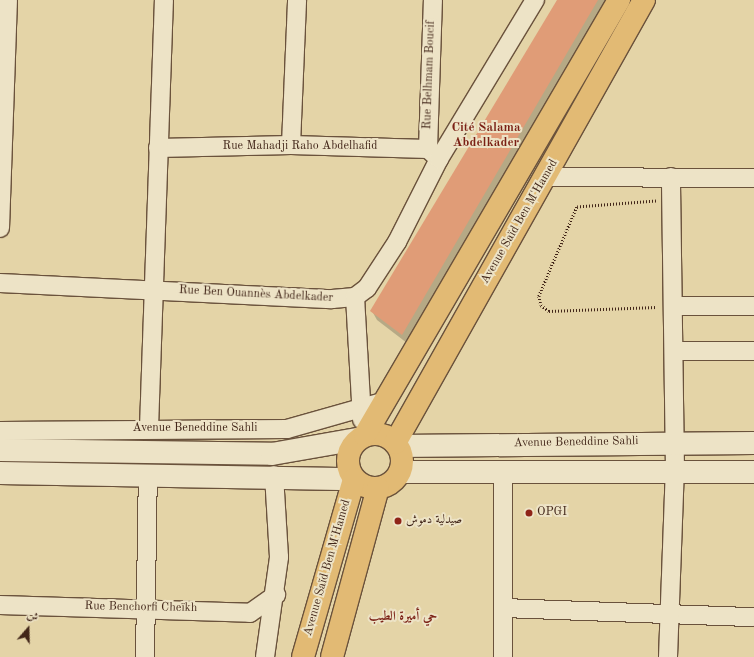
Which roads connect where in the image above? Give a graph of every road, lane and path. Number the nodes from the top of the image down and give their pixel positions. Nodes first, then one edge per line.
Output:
1 (8, 0) edge
2 (164, 0) edge
3 (297, 0) edge
4 (433, 0) edge
5 (535, 0) edge
6 (620, 0) edge
7 (644, 0) edge
8 (291, 145) junction
9 (158, 148) junction
10 (434, 154) junction
11 (546, 177) junction
12 (671, 177) junction
13 (754, 178) edge
14 (673, 200) junction
15 (0, 228) edge
16 (0, 283) edge
17 (156, 290) junction
18 (355, 297) junction
19 (674, 306) junction
20 (754, 306) edge
21 (674, 351) junction
22 (754, 351) edge
23 (386, 401) junction
24 (361, 408) junction
25 (328, 419) junction
26 (149, 428) junction
27 (0, 431) edge
28 (362, 437) junction
29 (674, 441) junction
30 (754, 443) edge
31 (396, 444) junction
32 (0, 450) edge
33 (675, 470) junction
34 (400, 472) junction
35 (754, 472) edge
36 (0, 473) edge
37 (503, 473) junction
38 (148, 475) junction
39 (274, 475) junction
40 (354, 479) junction
41 (378, 488) junction
42 (276, 595) junction
43 (0, 605) edge
44 (146, 608) junction
45 (503, 608) junction
46 (668, 614) junction
47 (754, 617) edge
48 (145, 657) edge
49 (264, 657) edge
50 (303, 657) edge
51 (332, 657) edge
52 (503, 657) edge
53 (668, 657) edge

1 - 15 street
2 - 9 street
3 - 8 street
4 - 10 street, Rue Belhmam Boucif
5 - 10 street
6 - 23 main road
7 - 11 main road, Avenue Saïd Ben M'Hamed
8 - 9 street, Rue Mahadji Raho Abdelhafid
8 - 10 street, Rue Mahadji Raho Abdelhafid
9 - 17 street
10 - 18 street
11 - 12 street
11 - 31 main road, Avenue Saïd Ben M'Hamed
12 - 13 street
12 - 14 street
14 - 19 street
14 - 19 path
16 - 17 street, Rue Ben Ouannès Abdelkader
17 - 18 street, Rue Ben Ouannès Abdelkader
17 - 26 street
18 - 24 street
19 - 20 street
19 - 21 street
21 - 22 street
21 - 29 street
23 - 24 street, Avenue Beneddine Sahli
23 - 28 main road
24 - 25 street, Avenue Beneddine Sahli
24 - 28 street
25 - 26 street, Avenue Beneddine Sahli
25 - 28 street
26 - 27 street, Avenue Beneddine Sahli
28 - 31 main road
28 - 32 street, Avenue Beneddine Sahli
28 - 40 main road
29 - 30 street, Avenue Beneddine Sahli
29 - 31 street, Avenue Beneddine Sahli
29 - 33 street
31 - 34 main road
33 - 35 street
33 - 37 street
33 - 46 street
34 - 37 street
34 - 41 main road
36 - 38 street
37 - 45 street
38 - 39 street
38 - 44 street
39 - 40 street
39 - 42 street
40 - 41 main road
40 - 50 main road, Avenue Saïd Ben M'Hamed
41 - 51 main road, Avenue Saïd Ben M'Hamed
42 - 44 street, Rue Benchorfi Cheïkh
42 - 49 street
43 - 44 street, Rue Benchorfi Cheïkh
44 - 48 street
45 - 46 street
45 - 52 street
46 - 47 street
46 - 53 street

